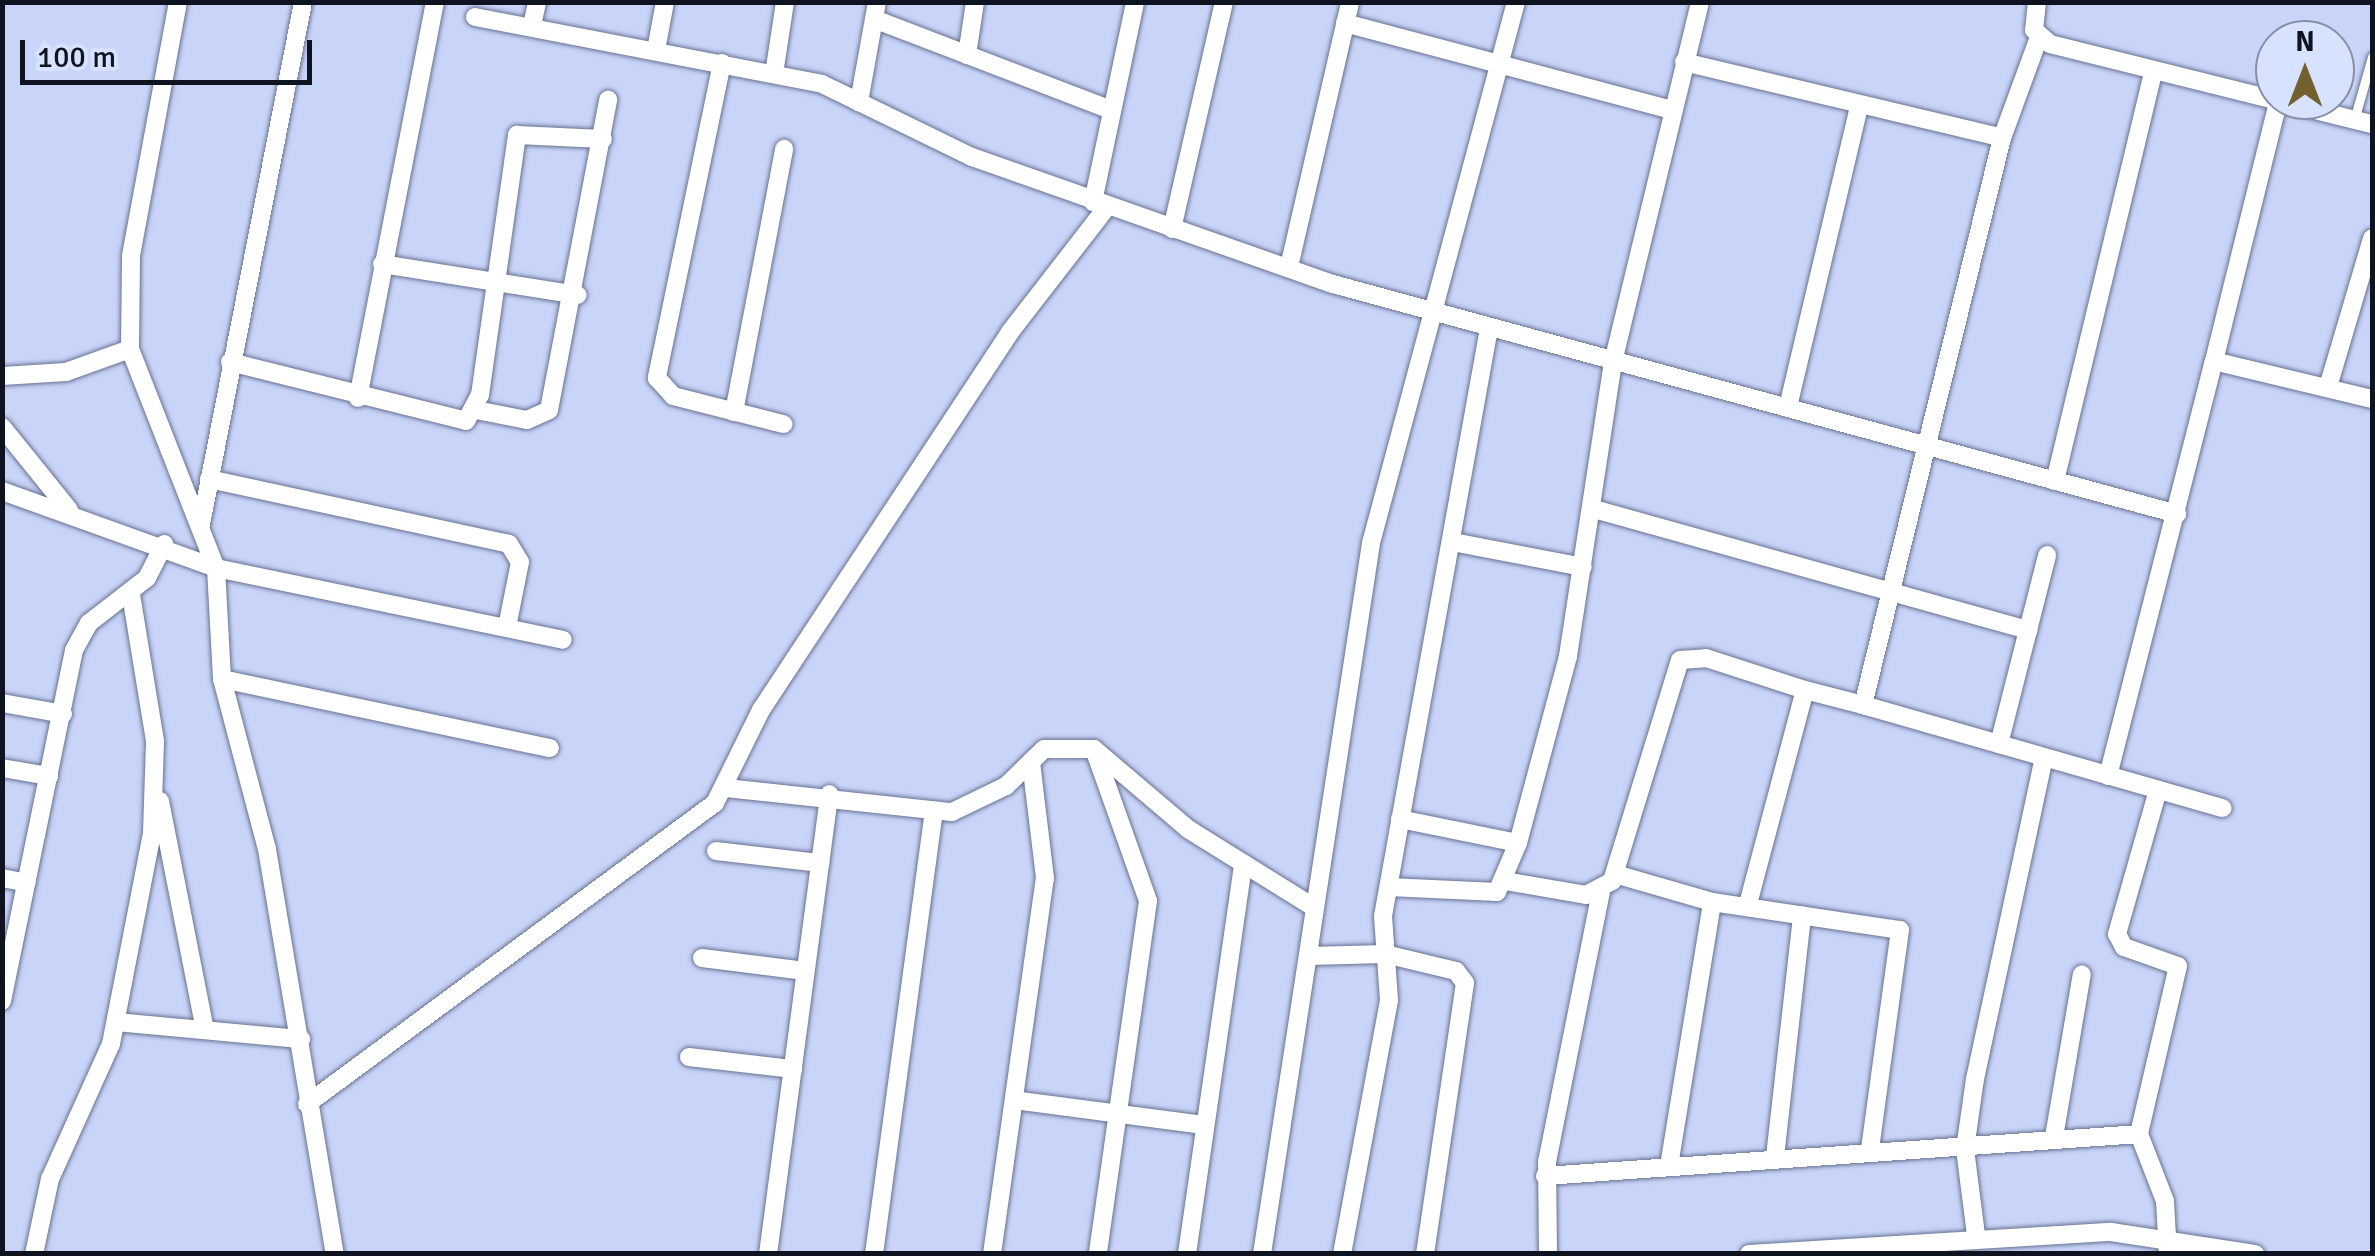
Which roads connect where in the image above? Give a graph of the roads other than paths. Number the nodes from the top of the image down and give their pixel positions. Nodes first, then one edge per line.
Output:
1 (178, 2) edge
2 (303, 2) edge
3 (436, 2) edge
4 (537, 2) edge
5 (665, 2) edge
6 (785, 2) edge
7 (976, 2) edge
8 (1134, 2) edge
9 (1224, 2) edge
10 (1350, 2) edge
11 (1516, 2) edge
12 (1700, 2) edge
13 (2037, 2) edge
14 (875, 10) edge
15 (475, 16) dead end
16 (1345, 23) junction
17 (532, 26) junction
18 (2039, 37) junction
19 (656, 50) junction
20 (968, 54) junction
21 (2372, 57) edge
22 (1684, 62) junction
23 (722, 63) junction
24 (1501, 63) junction
25 (2153, 72) junction
26 (774, 74) junction
27 (2255, 96) edge
28 (608, 100) dead end
29 (859, 102) junction
30 (1859, 106) junction
31 (1111, 110) junction
32 (1672, 110) junction
33 (2274, 120) edge
34 (2363, 122) edge
35 (2002, 138) junction
36 (603, 139) junction
37 (784, 149) dead end
38 (1100, 204) junction
39 (1172, 229) junction
40 (2372, 238) edge
41 (2370, 260) edge
42 (382, 264) junction
43 (1289, 267) junction
44 (495, 281) junction
45 (578, 295) junction
46 (1438, 309) junction
47 (1489, 328) junction
48 (130, 349) junction
49 (230, 362) junction
50 (1613, 362) junction
51 (2214, 362) junction
52 (2, 376) edge
53 (2328, 387) junction
54 (358, 398) junction
55 (2372, 399) edge
56 (1788, 407) junction
57 (476, 410) junction
58 (734, 412) junction
59 (783, 424) dead end
60 (2, 427) edge
61 (1927, 446) junction
62 (209, 479) junction
63 (2055, 481) junction
64 (2, 492) edge
65 (1594, 509) junction
66 (69, 510) junction
67 (2177, 514) junction
68 (201, 524) junction
69 (1453, 542) junction
70 (164, 544) junction
71 (2047, 555) dead end
72 (1584, 567) junction
73 (216, 568) junction
74 (1891, 593) junction
75 (130, 594) junction
76 (507, 627) junction
77 (2028, 630) junction
78 (563, 640) dead end
79 (222, 680) junction
80 (1805, 690) junction
81 (2, 704) edge
82 (1862, 705) junction
83 (63, 714) junction
84 (1999, 744) junction
85 (550, 748) dead end
86 (1094, 749) junction
87 (2044, 756) junction
88 (1031, 762) junction
89 (2, 768) edge
90 (50, 776) junction
91 (2108, 776) junction
92 (156, 782) junction
93 (726, 788) junction
94 (2158, 790) junction
95 (829, 794) junction
96 (2223, 808) dead end
97 (934, 812) junction
98 (1400, 819) junction
99 (1518, 843) junction
100 (716, 852) dead end
101 (820, 863) junction
102 (1243, 866) junction
103 (1615, 874) junction
104 (2, 878) edge
105 (1505, 881) junction
106 (27, 882) junction
107 (1389, 887) junction
108 (1601, 892) junction
109 (1712, 902) junction
110 (1748, 904) junction
111 (1310, 905) junction
112 (1802, 916) junction
113 (1385, 954) junction
114 (1308, 956) junction
115 (702, 958) dead end
116 (6, 962) edge
117 (806, 970) junction
118 (2082, 974) dead end
119 (2, 1001) edge
120 (116, 1022) junction
121 (204, 1026) junction
122 (301, 1039) junction
123 (689, 1057) dead end
124 (793, 1070) junction
125 (1014, 1100) junction
126 (308, 1104) junction
127 (1116, 1112) junction
128 (1204, 1126) junction
129 (2139, 1134) junction
130 (2054, 1137) junction
131 (1966, 1140) junction
132 (1870, 1149) junction
133 (1776, 1157) junction
134 (1668, 1166) junction
135 (1545, 1176) junction
136 (1976, 1234) junction
137 (2168, 1234) junction
138 (34, 1254) edge
139 (335, 1254) edge
140 (768, 1254) edge
141 (874, 1254) edge
142 (992, 1254) edge
143 (1098, 1254) edge
144 (1187, 1254) edge
145 (1262, 1254) edge
146 (1342, 1254) edge
147 (1425, 1254) edge
148 (1548, 1254) edge
149 (1749, 1254) edge
150 (2168, 1254) edge
151 (2255, 1254) edge

1 - 48 street
2 - 49 street
3 - 42 street
4 - 17 street
5 - 19 street
6 - 26 street
7 - 20 street
8 - 31 street
9 - 39 street
10 - 16 street
11 - 24 street
12 - 22 street
13 - 18 street
14 - 20 street
14 - 29 street
15 - 17 street
16 - 24 street
16 - 43 street
17 - 19 street
18 - 25 street
18 - 35 street
19 - 23 street
20 - 31 street
21 - 34 lane
22 - 30 street
22 - 32 street
23 - 26 street
23 - 58 street
24 - 32 street
24 - 46 street
25 - 27 street
25 - 63 street
26 - 29 street
28 - 36 street
29 - 38 street
30 - 35 street
30 - 56 street
31 - 38 street
32 - 50 street
33 - 51 street
35 - 61 street
36 - 44 street
36 - 45 street
37 - 58 street
38 - 39 street
38 - 93 street
39 - 43 street
40 - 41 street
41 - 53 street
42 - 44 street
42 - 54 street
43 - 46 street
44 - 45 street
44 - 57 street
45 - 57 street
46 - 47 street
46 - 111 street
47 - 50 street
47 - 69 street
48 - 52 street
48 - 68 street
49 - 54 street
49 - 62 street
50 - 56 street
50 - 65 street
51 - 53 street
51 - 67 street
53 - 55 street
54 - 57 street
56 - 61 street
58 - 59 street
60 - 66 street
61 - 63 street
61 - 74 street
62 - 68 street
62 - 76 street
63 - 67 street
64 - 66 street
65 - 72 street
65 - 74 street
66 - 70 street
67 - 91 street
68 - 73 street
69 - 72 street
69 - 98 street
70 - 73 street
70 - 75 street
71 - 77 street
72 - 99 street
73 - 76 street
73 - 79 street
74 - 77 street
74 - 82 street
75 - 83 street
75 - 92 street
76 - 78 street
77 - 84 street
79 - 85 street
79 - 122 street
80 - 82 street
80 - 103 street
80 - 110 street
81 - 83 street
82 - 84 street
83 - 90 street
84 - 87 street
86 - 88 street
86 - 102 street
86 - 127 street
87 - 91 street
87 - 131 street
88 - 97 street
88 - 125 street
89 - 90 street
90 - 106 street
91 - 94 street
92 - 120 street
92 - 121 street
93 - 95 street
93 - 126 street
94 - 96 street
94 - 129 street
95 - 97 street
95 - 101 street
97 - 141 street
98 - 99 street
98 - 107 street
99 - 105 street
100 - 101 street
101 - 117 street
102 - 111 street
102 - 128 street
103 - 108 street
103 - 109 street
104 - 106 street
105 - 107 street
105 - 108 street
106 - 116 street
107 - 113 street
108 - 135 street
109 - 110 street
109 - 134 street
110 - 112 street
111 - 114 street
112 - 132 street
112 - 133 street
113 - 114 street
113 - 146 street
113 - 147 street
114 - 145 street
115 - 117 street
116 - 119 street
117 - 124 street
118 - 130 street
120 - 121 street
120 - 138 street
121 - 122 street
122 - 126 street
123 - 124 street
124 - 140 street
125 - 127 street
125 - 142 street
126 - 139 street
127 - 128 street
127 - 143 street
128 - 144 street
129 - 130 street
129 - 137 street
130 - 131 street
131 - 132 street
131 - 136 street
132 - 133 street
133 - 134 street
134 - 135 street
135 - 148 street
136 - 137 street
136 - 149 street
137 - 150 street
137 - 151 street

